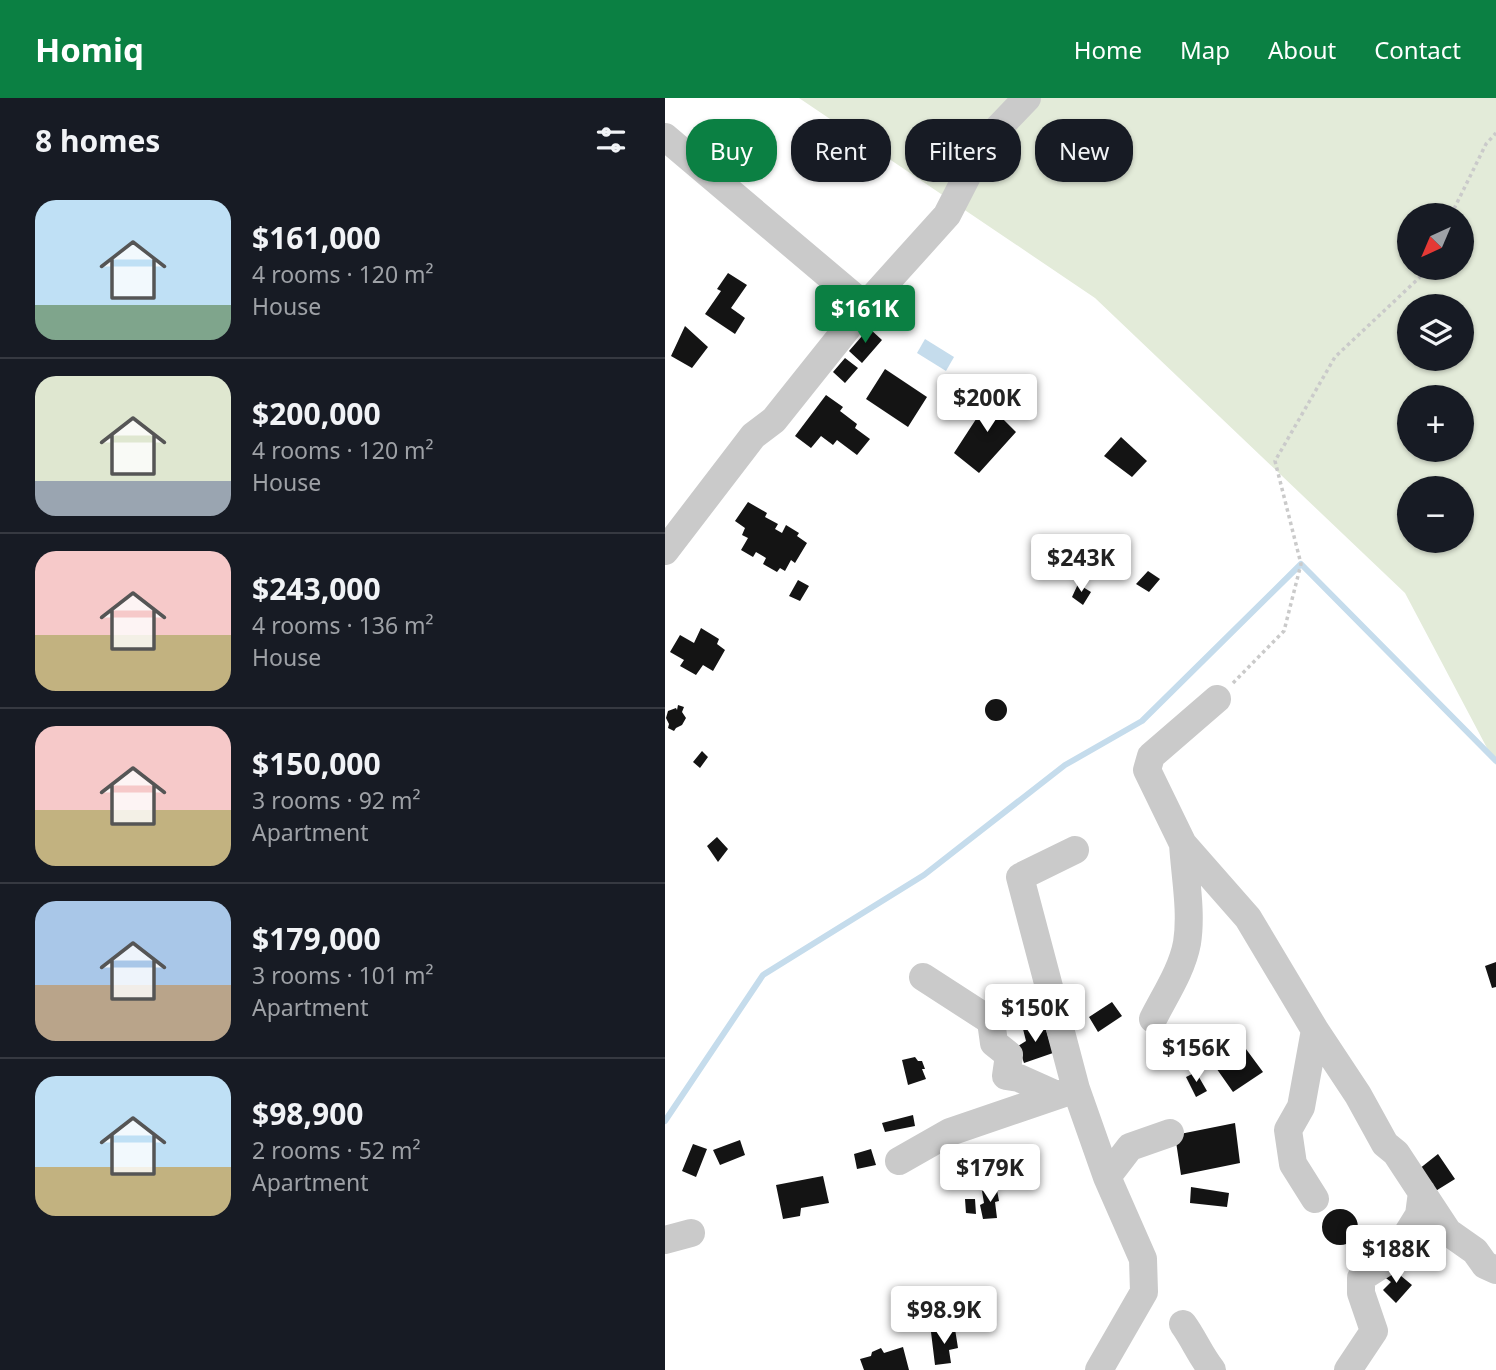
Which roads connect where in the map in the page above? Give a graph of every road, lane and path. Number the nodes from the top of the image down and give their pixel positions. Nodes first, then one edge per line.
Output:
1 (1027, 98) edge
2 (1496, 133) edge
3 (665, 137) edge
4 (1457, 203) edge
5 (1417, 280) edge
6 (866, 306) junction
7 (665, 551) edge
8 (1217, 699) joint
9 (1183, 844) junction
10 (1076, 850) dead end
11 (923, 977) dead end
12 (1153, 1019) dead end
13 (1315, 1030) junction
14 (1066, 1092) junction
15 (1170, 1133) dead end
16 (899, 1161) dead end
17 (1107, 1177) junction
18 (1422, 1192) junction
19 (1315, 1199) dead end
20 (1496, 1270) edge
21 (1183, 1324) dead end
22 (1099, 1370) edge
23 (1212, 1370) edge
24 (1348, 1370) edge

1 - 6 street
2 - 4 path
3 - 6 street
5 - 8 path
6 - 7 street
8 - 9 street
9 - 12 street
9 - 13 street
10 - 14 street
11 - 14 street
13 - 18 street
13 - 19 street
14 - 16 street
14 - 17 street
15 - 17 street
17 - 22 street
18 - 20 street
18 - 24 street
21 - 23 street

